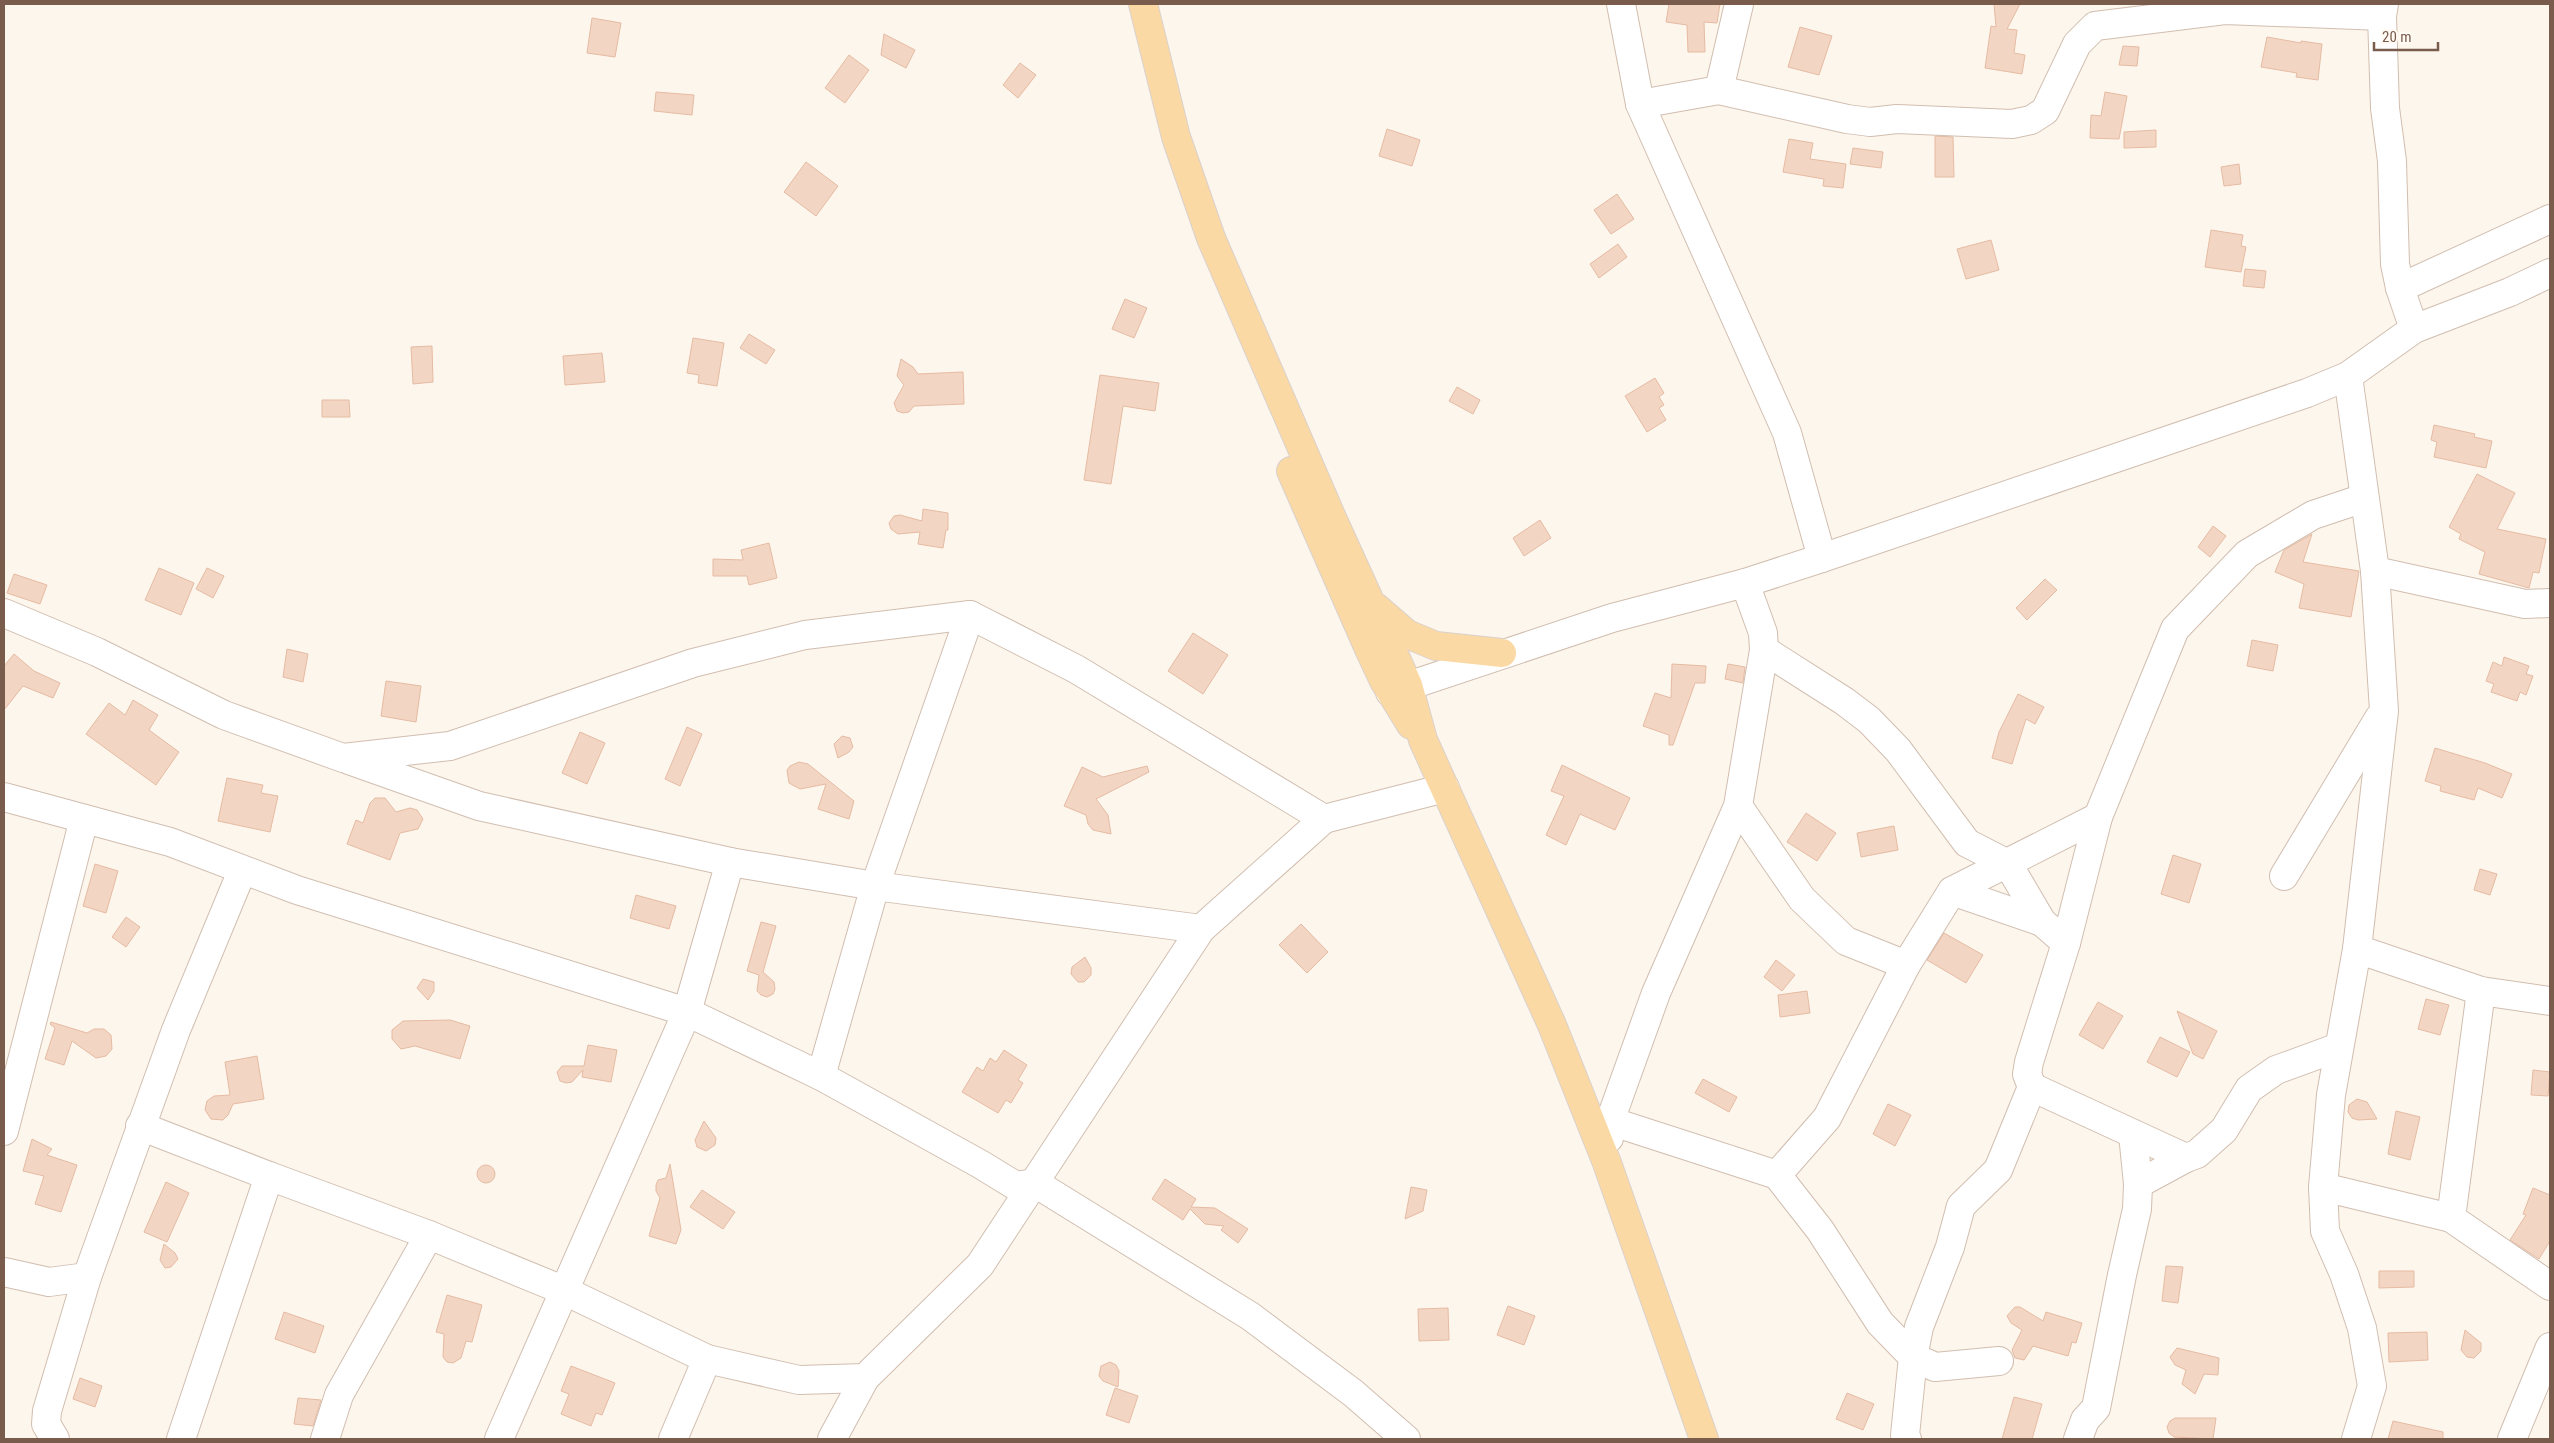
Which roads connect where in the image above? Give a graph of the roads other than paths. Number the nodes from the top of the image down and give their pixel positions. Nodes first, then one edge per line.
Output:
1 (1143, 4) edge
2 (1621, 4) edge
3 (1739, 4) edge
4 (2383, 10) edge
5 (2097, 15) edge
6 (1720, 90) junction
7 (1640, 104) junction
8 (2550, 219) edge
9 (2550, 273) edge
10 (2400, 288) junction
11 (1241, 312) junction
12 (2414, 329) junction
13 (2348, 376) junction
14 (2364, 498) junction
15 (1822, 558) junction
16 (2375, 571) junction
17 (1745, 582) junction
18 (2550, 603) edge
19 (1373, 606) junction
20 (4, 613) edge
21 (970, 615) junction
22 (1764, 650) junction
23 (1502, 653) junction
24 (1399, 688) junction
25 (2384, 711) junction
26 (343, 758) junction
27 (1445, 788) junction
28 (4, 797) edge
29 (1738, 806) junction
30 (2098, 817) junction
31 (84, 819) junction
32 (1324, 819) junction
33 (730, 862) junction
34 (2008, 864) junction
35 (242, 871) junction
36 (2284, 876) dead end
37 (875, 886) junction
38 (1952, 891) junction
39 (2042, 922) junction
40 (1201, 929) junction
41 (2066, 943) junction
42 (2357, 949) junction
43 (1906, 966) junction
44 (2481, 992) junction
45 (2550, 1001) edge
46 (687, 1012) junction
47 (2339, 1047) junction
48 (821, 1076) junction
49 (2032, 1087) junction
50 (1610, 1121) junction
51 (140, 1126) junction
52 (4, 1131) edge
53 (2133, 1134) junction
54 (2186, 1158) junction
55 (1607, 1163) junction
56 (1777, 1175) junction
57 (269, 1176) junction
58 (1035, 1183) junction
59 (2138, 1184) junction
60 (2323, 1187) junction
61 (2450, 1218) junction
62 (429, 1235) junction
63 (4, 1272) edge
64 (87, 1277) junction
65 (2550, 1286) edge
66 (565, 1291) junction
67 (2550, 1347) edge
68 (1913, 1357) junction
69 (707, 1359) junction
70 (1999, 1361) dead end
71 (865, 1378) junction
72 (54, 1439) edge
73 (181, 1439) edge
74 (325, 1439) edge
75 (499, 1439) edge
76 (672, 1439) edge
77 (832, 1439) edge
78 (1406, 1439) edge
79 (1704, 1439) edge
80 (1907, 1439) edge
81 (2078, 1439) edge
82 (2356, 1439) edge
83 (2512, 1439) edge

1 - 11 main road
2 - 7 street
3 - 6 street
4 - 5 street
4 - 10 street
5 - 6 street
6 - 7 street
7 - 15 street
8 - 10 street
9 - 12 street
10 - 12 street
11 - 19 main road
11 - 24 main road
12 - 13 street
13 - 14 street
13 - 15 street
14 - 16 street
14 - 30 street
15 - 17 street
16 - 18 street
16 - 25 street
17 - 22 street
17 - 23 street
19 - 23 main road
19 - 24 main road
20 - 26 street
21 - 26 street
21 - 32 street
21 - 37 street
22 - 29 street
22 - 34 street
23 - 24 street
24 - 27 main road
25 - 36 street
25 - 42 street
26 - 33 street
27 - 32 street
27 - 55 main road
28 - 31 street
29 - 43 street
29 - 50 street
30 - 34 street
30 - 41 street
31 - 35 street
31 - 52 street
32 - 40 street
33 - 37 street
33 - 46 street
34 - 38 street
34 - 39 street
35 - 46 street
35 - 51 street
37 - 40 street
37 - 48 street
38 - 39 street
38 - 43 street
39 - 41 street
40 - 58 street
41 - 49 street
42 - 44 street
42 - 47 street
43 - 56 street
44 - 45 street
44 - 61 street
46 - 48 street
46 - 66 street
47 - 54 street
47 - 60 street
48 - 58 street
49 - 53 street
49 - 68 street
50 - 55 street
50 - 56 street
51 - 57 street
51 - 64 street
53 - 54 street
53 - 59 street
54 - 59 street
55 - 79 main road
56 - 68 street
57 - 62 street
57 - 73 street
58 - 71 street
58 - 78 street
59 - 81 street
60 - 61 street
60 - 82 street
61 - 65 street
62 - 66 street
62 - 74 street
63 - 64 street
64 - 72 street
66 - 69 street
66 - 75 street
67 - 83 street
68 - 70 street
68 - 80 street
69 - 71 street
69 - 76 street
71 - 77 street

